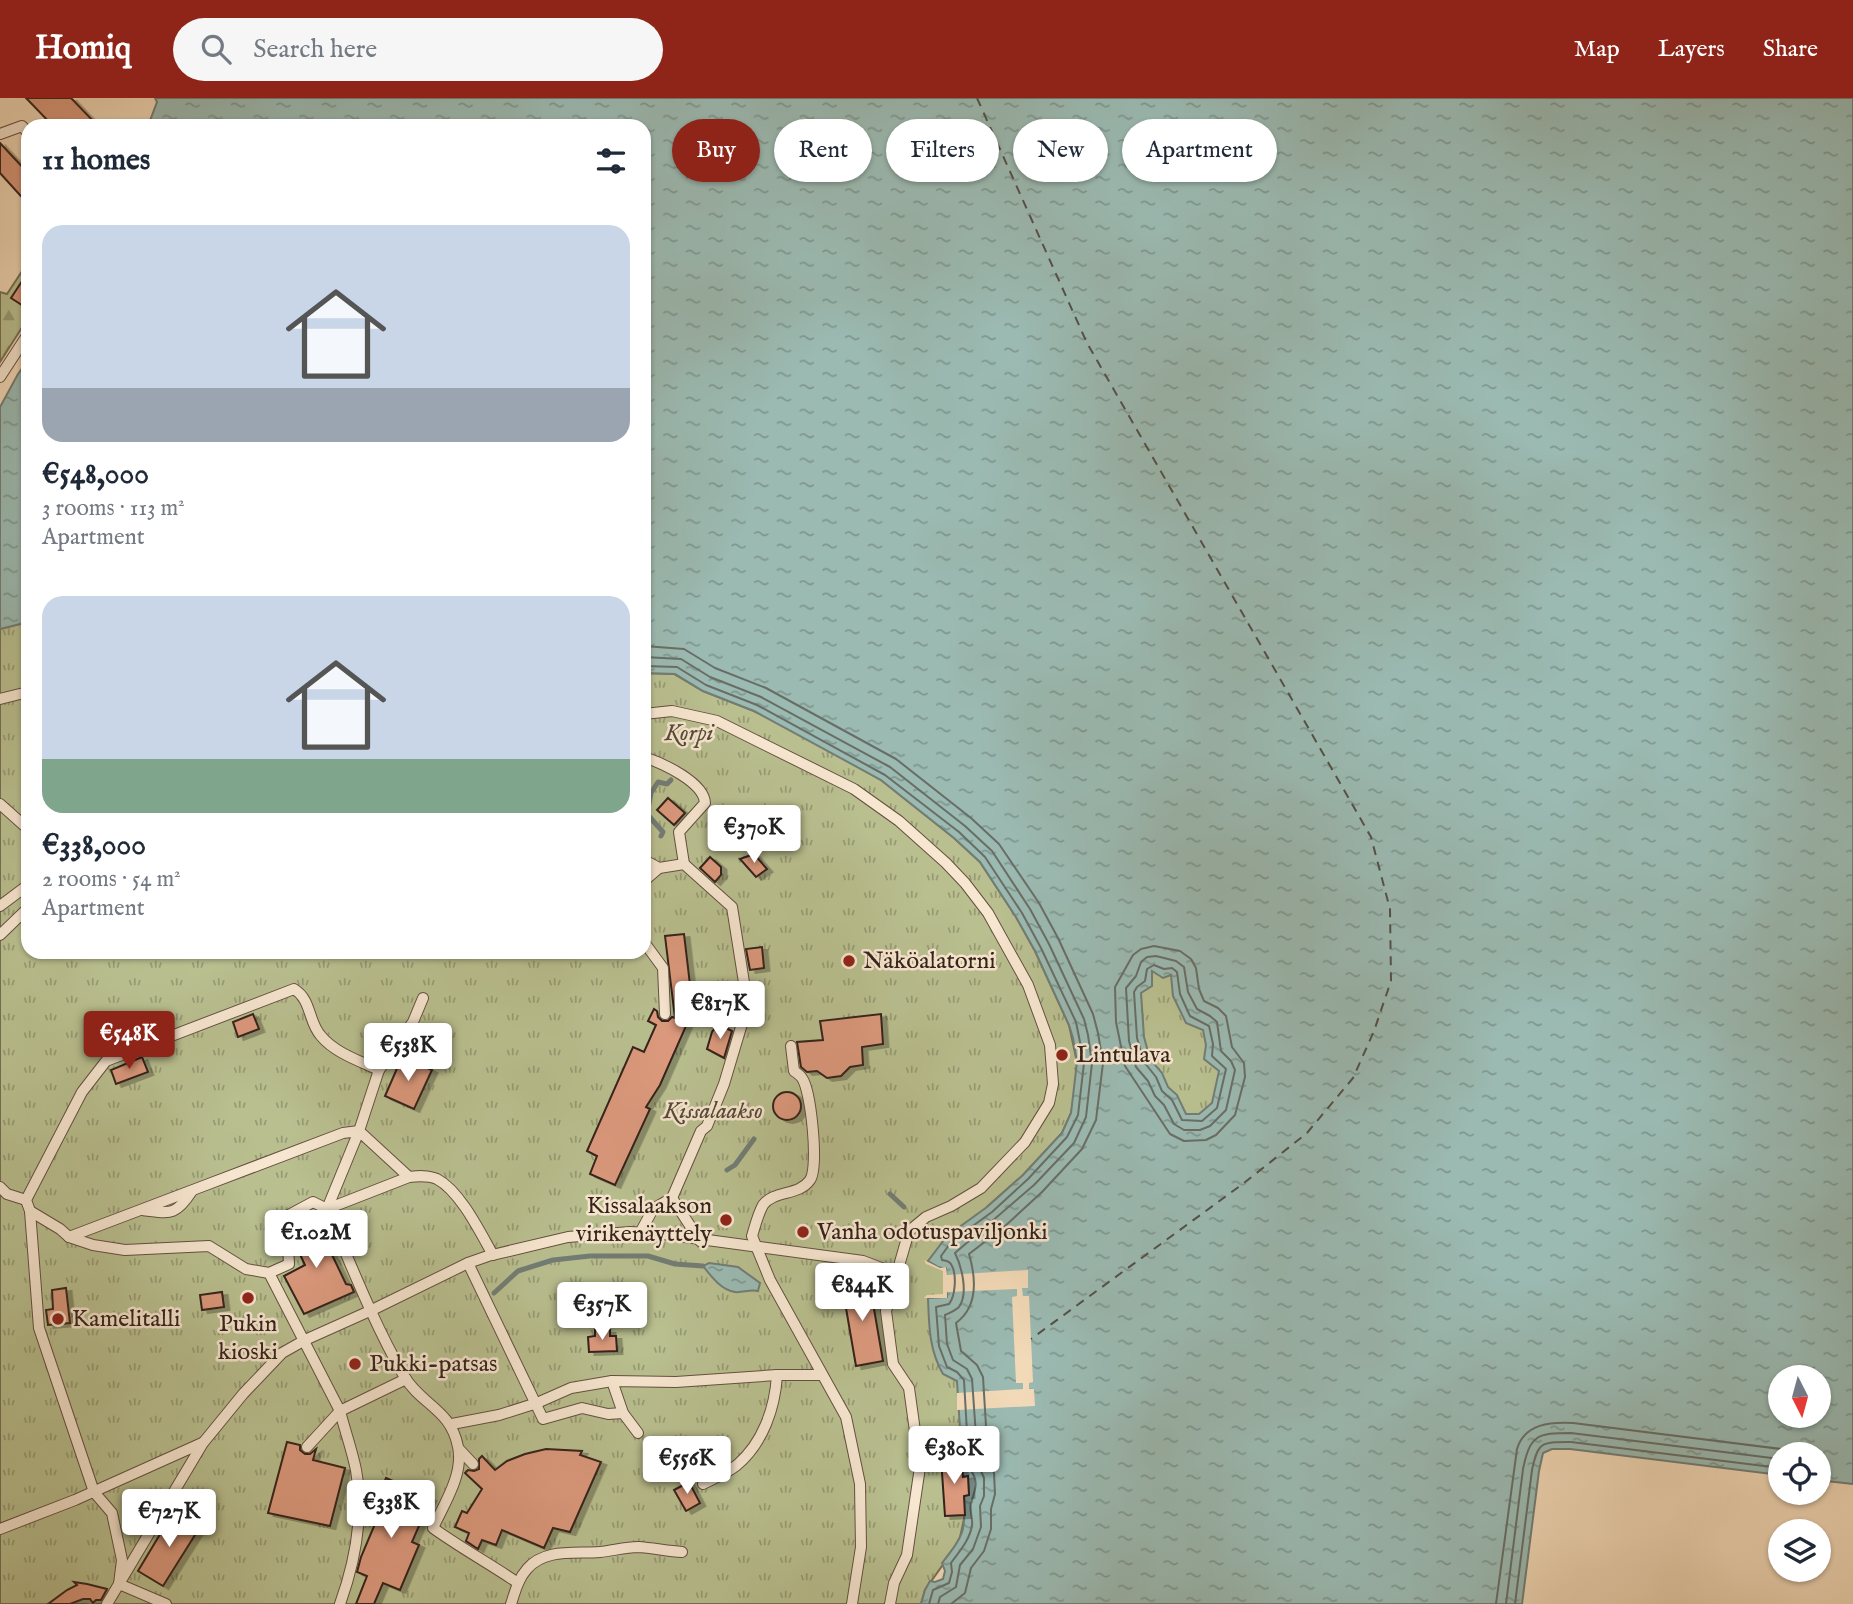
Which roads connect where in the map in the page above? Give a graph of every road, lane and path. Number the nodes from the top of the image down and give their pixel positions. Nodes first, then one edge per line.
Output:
1 (21, 126) edge
2 (0, 134) edge
3 (21, 345) edge
4 (0, 377) edge
5 (21, 693) edge
6 (2, 696) edge
7 (651, 713) edge
8 (651, 759) edge
9 (0, 804) edge
10 (21, 823) edge
11 (651, 864) edge
12 (684, 864) junction
13 (659, 868) junction
14 (651, 875) edge
15 (21, 890) edge
16 (0, 906) edge
17 (21, 915) edge
18 (0, 935) edge
19 (651, 952) edge
20 (423, 998) dead end
21 (664, 1014) dead end
22 (791, 1046) dead end
23 (379, 1070) junction
24 (359, 1131) junction
25 (409, 1177) junction
26 (0, 1187) edge
27 (192, 1191) junction
28 (673, 1198) junction
29 (26, 1200) junction
30 (327, 1209) junction
31 (141, 1210) junction
32 (30, 1211) junction
33 (640, 1233) junction
34 (69, 1237) junction
35 (700, 1241) junction
36 (757, 1247) junction
37 (493, 1255) junction
38 (468, 1263) junction
39 (269, 1273) junction
40 (897, 1274) junction
41 (372, 1310) junction
42 (305, 1340) junction
43 (777, 1375) junction
44 (821, 1375) junction
45 (406, 1379) junction
46 (612, 1381) junction
47 (537, 1403) junction
48 (340, 1411) junction
49 (623, 1413) junction
50 (452, 1424) junction
51 (638, 1433) dead end
52 (203, 1443) junction
53 (307, 1447) dead end
54 (459, 1449) junction
55 (474, 1464) dead end
56 (703, 1484) dead end
57 (94, 1492) junction
58 (0, 1529) edge
59 (682, 1552) dead end
60 (518, 1583) junction
61 (119, 1584) junction
62 (107, 1604) edge
63 (166, 1604) edge
64 (340, 1604) edge
65 (511, 1604) edge
66 (852, 1604) edge
67 (890, 1604) edge

1 - 2 lane
3 - 4 lane
5 - 6 lane
7 - 40 lane
8 - 12 lane
9 - 10 lane
11 - 13 lane
12 - 13 lane
12 - 28 lane
13 - 14 lane
15 - 16 lane
17 - 18 lane
19 - 21 lane
20 - 23 lane
22 - 36 lane
23 - 24 lane
23 - 29 lane
24 - 25 lane
24 - 27 lane
24 - 30 lane
25 - 30 lane
25 - 37 lane
26 - 29 lane
27 - 31 lane
27 - 31 lane
28 - 33 lane
28 - 35 lane
29 - 32 lane
30 - 39 lane
30 - 41 lane
31 - 34 lane
32 - 34 lane
32 - 57 lane
33 - 35 lane
33 - 37 lane
34 - 39 lane
35 - 36 lane
36 - 40 lane
36 - 44 lane
37 - 38 lane
38 - 41 lane
38 - 47 lane
39 - 42 lane
40 - 67 lane
41 - 42 lane
41 - 45 lane
42 - 48 lane
42 - 52 lane
43 - 44 lane
43 - 46 lane
43 - 56 lane
44 - 66 lane
45 - 48 lane
45 - 50 lane
46 - 47 lane
46 - 49 lane
47 - 49 lane
47 - 50 lane
48 - 53 lane
48 - 64 lane
49 - 51 lane
50 - 54 lane
52 - 57 lane
52 - 61 lane
54 - 55 lane
54 - 60 lane
57 - 58 lane
57 - 61 lane
59 - 60 lane
60 - 65 lane
61 - 62 lane
61 - 63 lane

